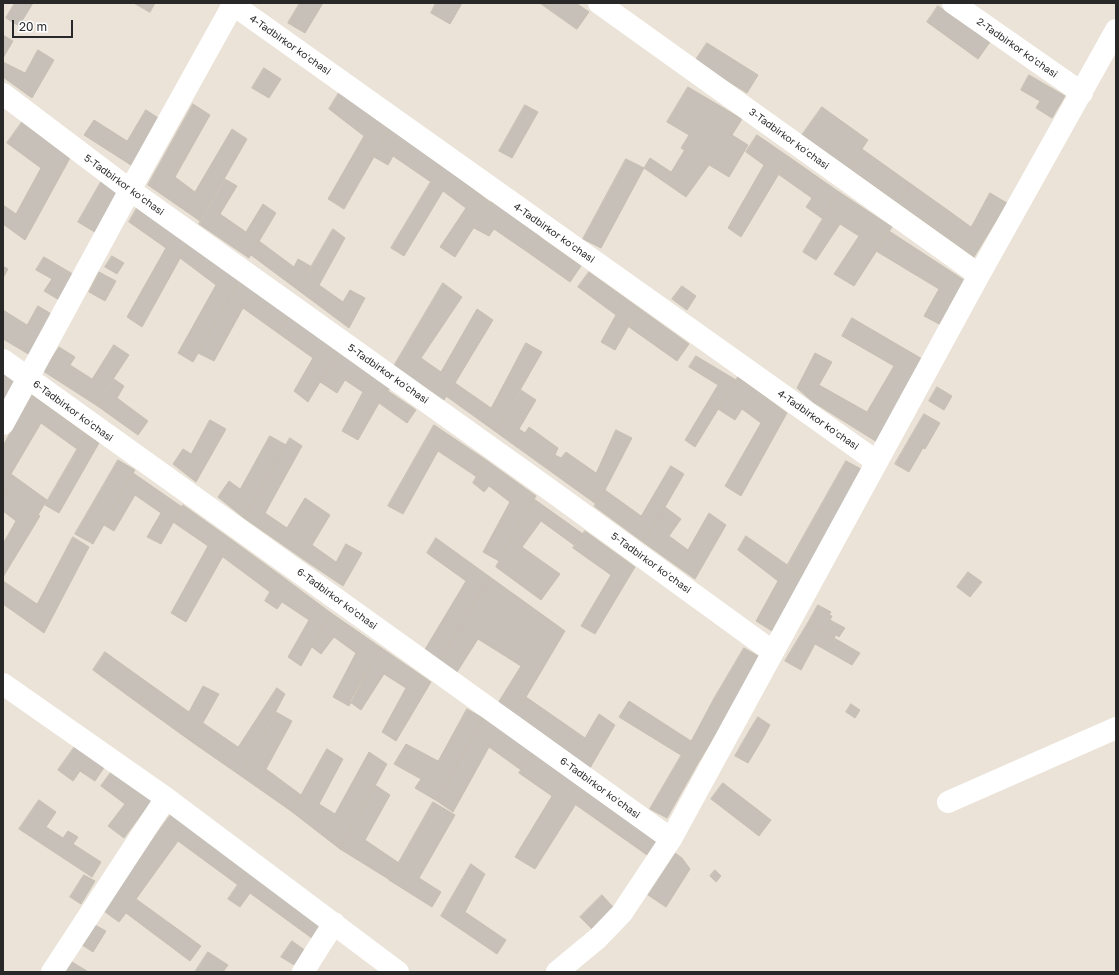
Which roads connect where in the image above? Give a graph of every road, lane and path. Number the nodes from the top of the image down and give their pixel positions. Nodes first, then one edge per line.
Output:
1 (599, 3) edge
2 (953, 3) edge
3 (233, 4) edge
4 (1116, 30) edge
5 (1082, 93) junction
6 (3, 94) edge
7 (130, 190) junction
8 (979, 276) junction
9 (3, 360) edge
10 (28, 378) junction
11 (3, 424) edge
12 (877, 462) junction
13 (773, 652) junction
14 (3, 684) edge
15 (1116, 728) edge
16 (166, 798) junction
17 (948, 802) dead end
18 (670, 839) junction
19 (334, 923) junction
20 (52, 972) edge
21 (303, 972) edge
22 (398, 972) edge
23 (557, 972) edge

1 - 8 street, 3-Tadbirkor koʻchasi
2 - 5 street, 2-Tadbirkor koʻchasi
3 - 7 street
3 - 12 street, 4-Tadbirkor koʻchasi
4 - 5 street
5 - 8 street
6 - 7 street, 5-Tadbirkor koʻchasi
7 - 10 street
7 - 13 street, 5-Tadbirkor koʻchasi
8 - 12 street
9 - 10 street, 6-Tadbirkor koʻchasi
10 - 11 street
10 - 18 street, 6-Tadbirkor koʻchasi
12 - 13 street
13 - 18 street
14 - 16 street
15 - 17 street
16 - 19 street
16 - 20 street
18 - 23 street
19 - 21 street
19 - 22 street

